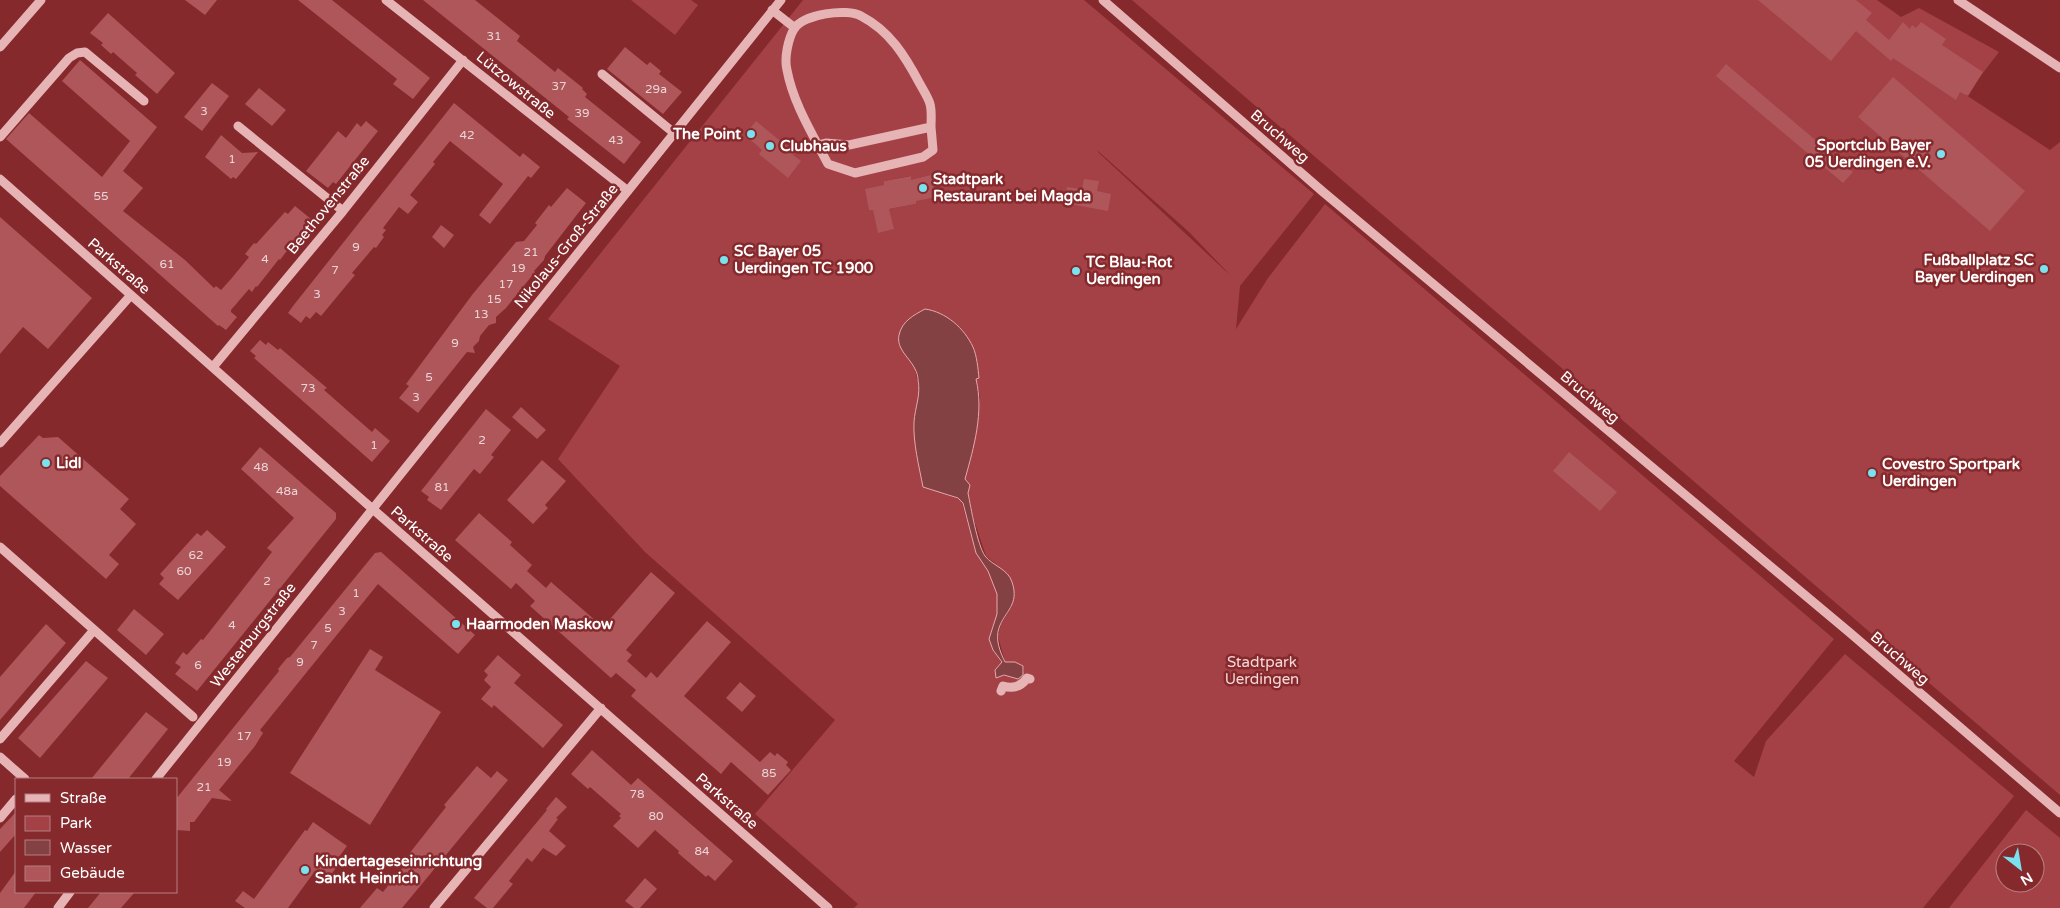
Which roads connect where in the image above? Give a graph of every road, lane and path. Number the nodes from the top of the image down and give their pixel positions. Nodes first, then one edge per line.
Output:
1 (41, 0) edge
2 (386, 0) edge
3 (780, 0) edge
4 (1103, 0) edge
5 (1958, 0) edge
6 (772, 10) junction
7 (795, 28) junction
8 (0, 47) edge
9 (463, 60) junction
10 (2060, 68) edge
11 (602, 74) dead end
12 (144, 101) dead end
13 (238, 126) dead end
14 (931, 127) junction
15 (674, 133) junction
16 (0, 137) edge
17 (818, 145) junction
18 (0, 179) edge
19 (628, 191) junction
20 (343, 211) junction
21 (131, 295) junction
22 (213, 367) junction
23 (0, 443) edge
24 (372, 508) junction
25 (0, 547) edge
26 (94, 630) junction
27 (1030, 679) dead end
28 (1001, 692) dead end
29 (601, 708) junction
30 (193, 717) dead end
31 (0, 739) edge
32 (0, 757) edge
33 (24, 778) edge
34 (157, 778) edge
35 (15, 800) edge
36 (2060, 813) edge
37 (0, 818) edge
38 (69, 893) edge
39 (818, 905) edge
40 (58, 908) edge
41 (434, 908) edge
42 (828, 908) edge

1 - 8 street
2 - 9 street, Lützowstraße
3 - 6 street, Nikolaus-Groß-Straße
4 - 36 street, Bruchweg
5 - 10 street
6 - 7 street
6 - 15 street, Nikolaus-Groß-Straße
7 - 14 street
7 - 17 street
9 - 19 street, Lützowstraße
9 - 20 street, Beethovenstraße
11 - 15 street
12 - 16 street
13 - 20 street
14 - 17 street
14 - 17 street
15 - 19 street, Nikolaus-Groß-Straße
18 - 21 street, Parkstraße
19 - 24 street, Nikolaus-Groß-Straße
20 - 22 street, Beethovenstraße
21 - 22 street, Parkstraße
21 - 23 street
22 - 24 street, Parkstraße
24 - 29 street, Parkstraße
24 - 34 street, Westerburgstraße
25 - 26 street
26 - 30 street
26 - 31 street
27 - 28 street
29 - 39 street, Parkstraße
29 - 41 street
32 - 33 street
35 - 37 street
38 - 40 street
39 - 42 street, Parkstraße

